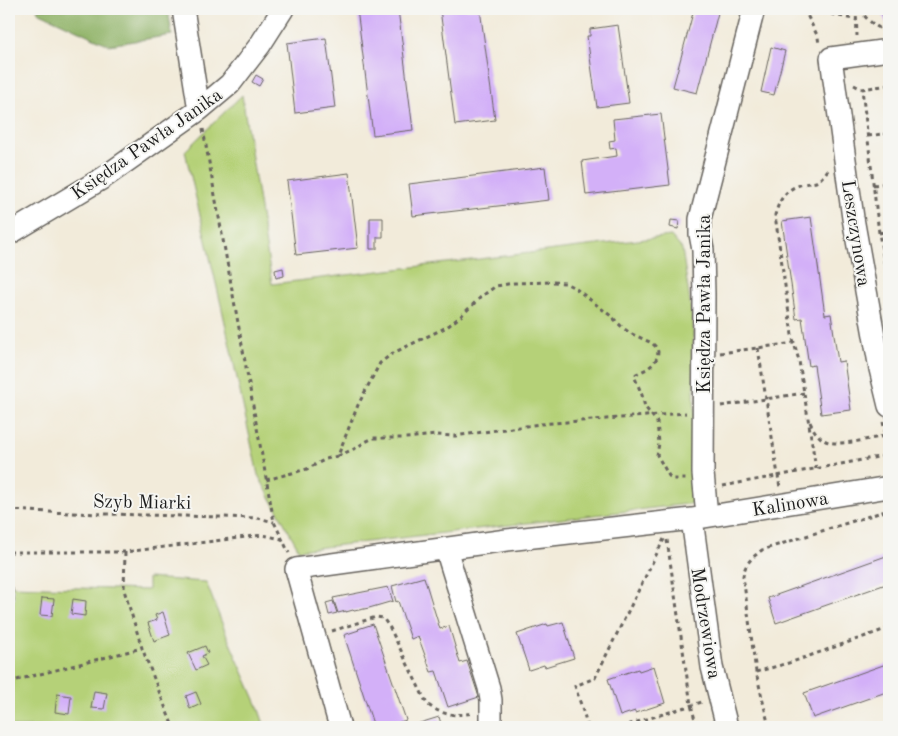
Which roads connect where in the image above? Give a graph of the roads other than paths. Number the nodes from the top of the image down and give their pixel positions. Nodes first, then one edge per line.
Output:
1 (183, 9) edge
2 (283, 9) edge
3 (754, 9) edge
4 (889, 50) edge
5 (199, 110) junction
6 (9, 234) edge
7 (889, 406) edge
8 (889, 487) edge
9 (699, 518) junction
10 (446, 548) junction
11 (492, 719) edge
12 (340, 727) edge
13 (727, 727) edge

1 - 5 street
2 - 5 street, Księdza Pawła Janika
3 - 9 street, Księdza Pawła Janika
4 - 7 street, Leszczynowa
5 - 6 street, Księdza Pawła Janika
8 - 9 street, Kalinowa
9 - 10 street, Kalinowa
9 - 13 street, Modrzewiowa
10 - 11 street
10 - 12 street, Kalinowa

